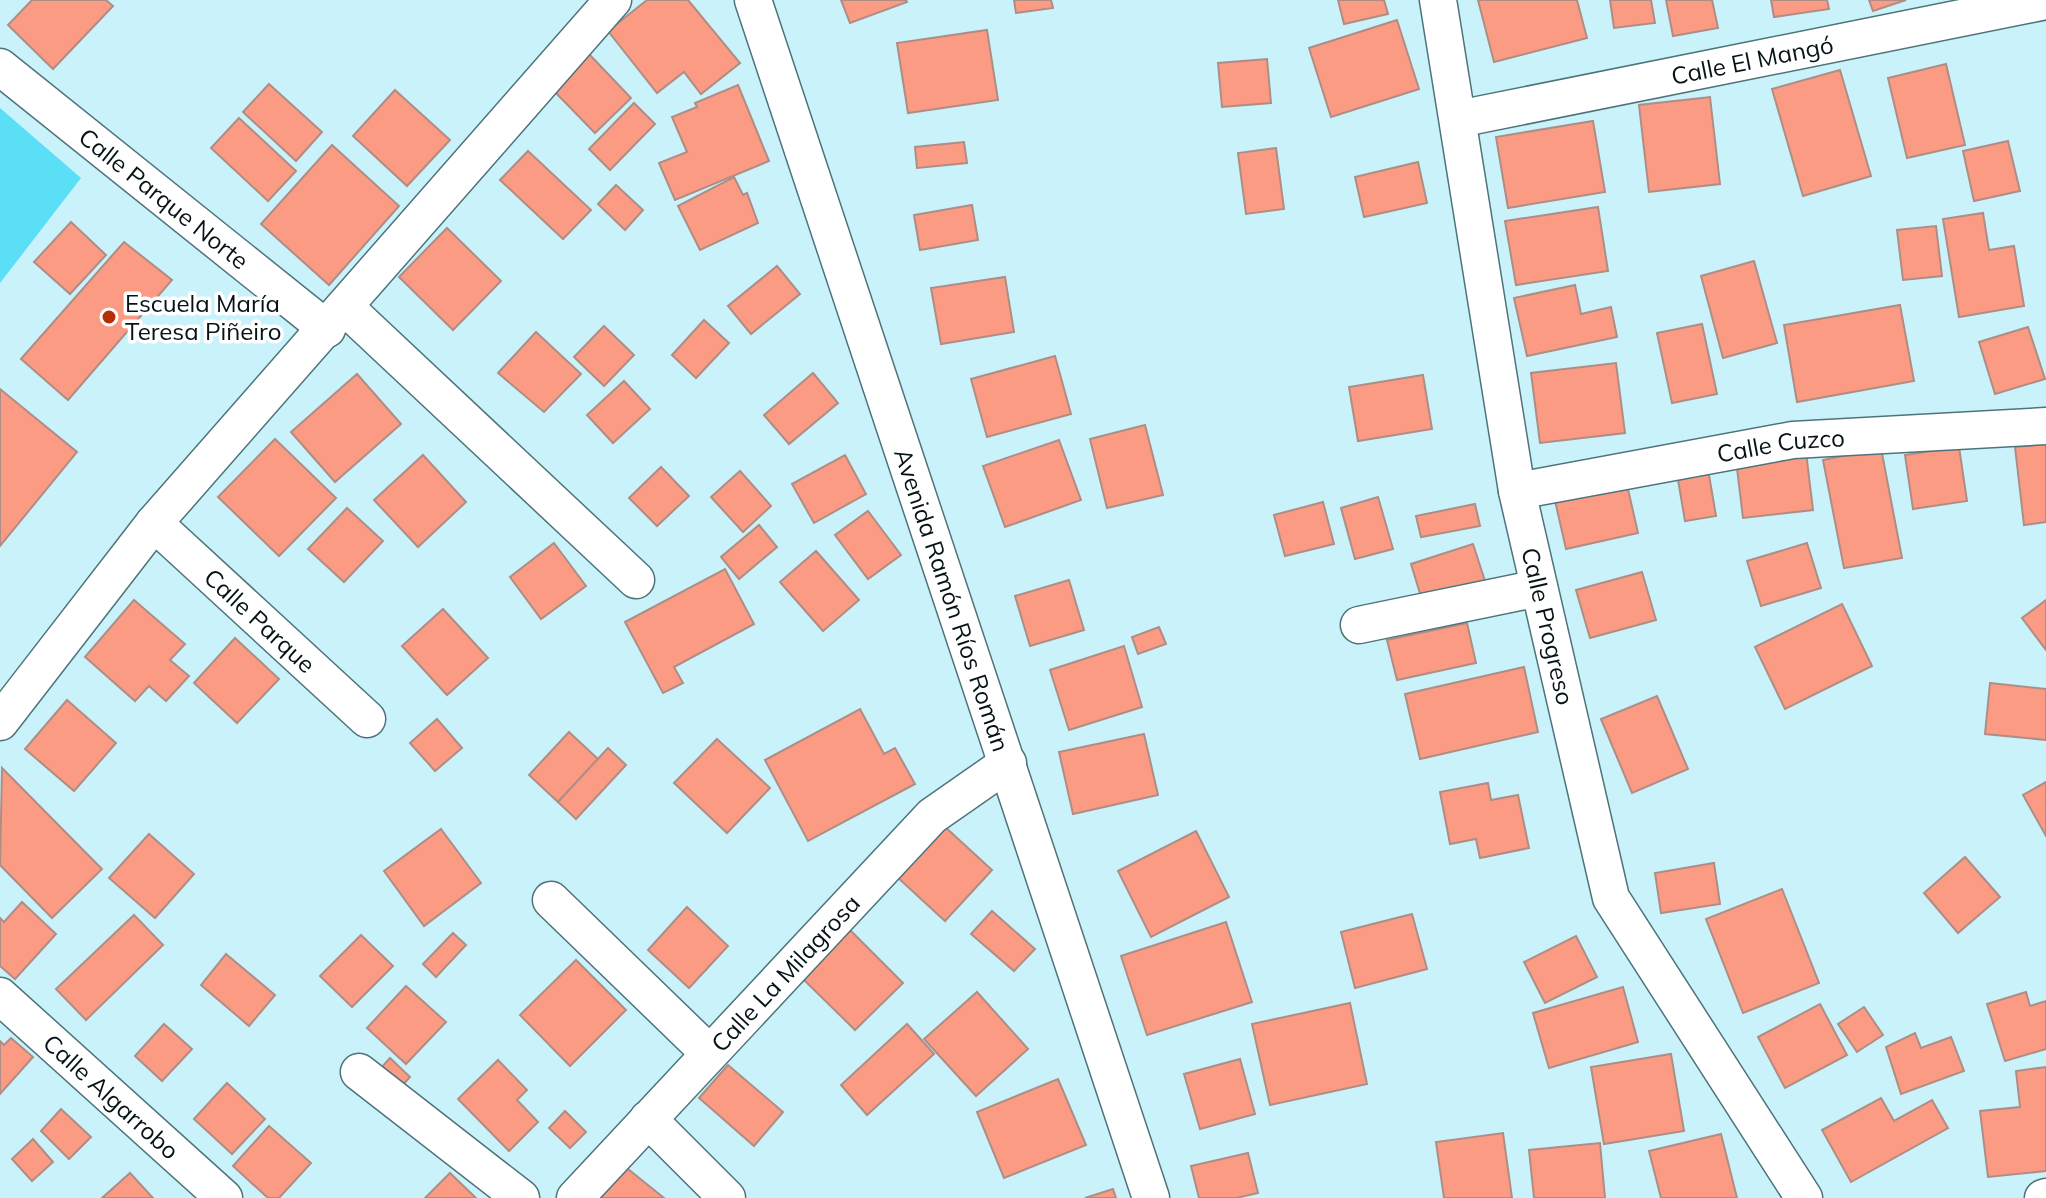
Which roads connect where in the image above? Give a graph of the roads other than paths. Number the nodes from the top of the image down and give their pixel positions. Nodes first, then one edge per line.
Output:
1 (613, 0) edge
2 (753, 0) edge
3 (1438, 0) edge
4 (2046, 1) edge
5 (0, 67) edge
6 (1458, 119) junction
7 (336, 318) junction
8 (2046, 426) edge
9 (1517, 491) junction
10 (154, 523) junction
11 (636, 580) dead end
12 (1539, 588) junction
13 (1359, 625) dead end
14 (367, 719) dead end
15 (0, 722) edge
16 (1008, 763) junction
17 (551, 900) dead end
18 (0, 996) edge
19 (709, 1053) junction
20 (359, 1072) dead end
21 (648, 1119) junction
22 (224, 1198) edge
23 (521, 1198) edge
24 (575, 1198) edge
25 (727, 1198) edge
26 (1151, 1198) edge
27 (1804, 1198) edge

1 - 7 street
2 - 16 street, Avenida Ramón Ríos Román
3 - 6 street, Calle Progreso
4 - 6 street, Calle El Mangó
5 - 7 street, Calle Parque Norte
6 - 9 street, Calle Progreso
7 - 10 street
7 - 11 street, Calle Parque Norte
8 - 9 street, Calle Cuzco
9 - 12 street, Calle Progreso
10 - 14 street, Calle Parque
10 - 15 street
12 - 13 street
12 - 27 street, Calle Progreso
16 - 19 street, Calle La Milagrosa
16 - 26 street, Avenida Ramón Ríos Román
17 - 19 street
18 - 22 street, Calle Algarrobo
19 - 21 street, Calle La Milagrosa
20 - 23 street
21 - 24 street, Calle La Milagrosa
21 - 25 street

